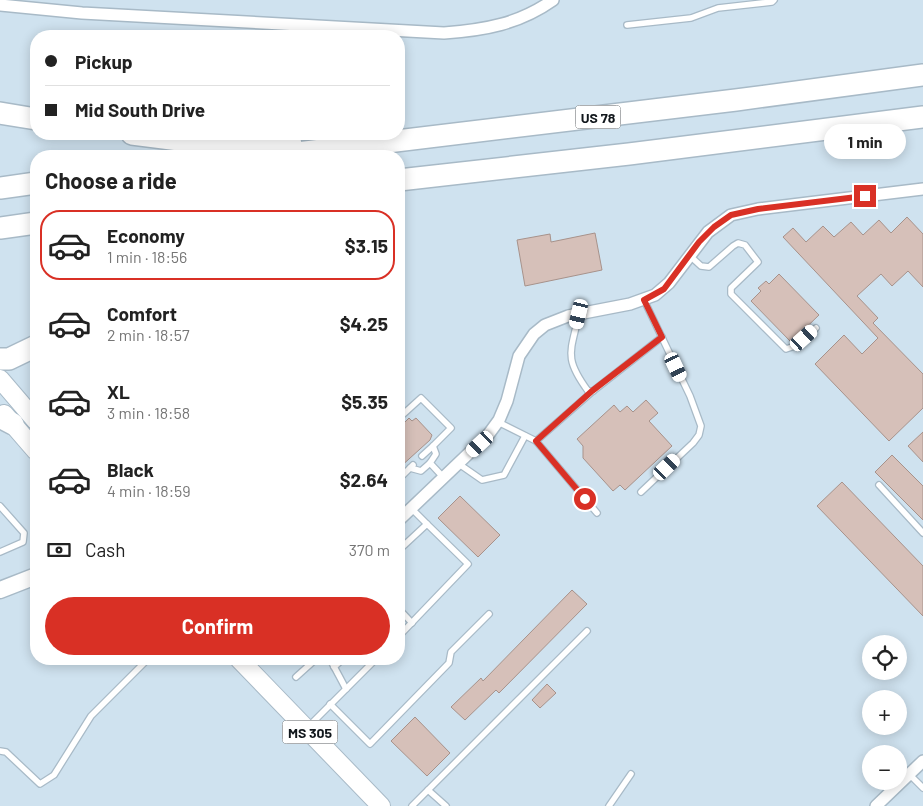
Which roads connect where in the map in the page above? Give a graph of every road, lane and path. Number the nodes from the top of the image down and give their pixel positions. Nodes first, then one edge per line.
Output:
1 (553, 0) edge
2 (730, 0) edge
3 (774, 0) edge
4 (0, 5) edge
5 (738, 6) junction
6 (627, 25) dead end
7 (391, 30) edge
8 (405, 31) edge
9 (923, 75) edge
10 (0, 113) edge
11 (30, 117) edge
12 (923, 117) edge
13 (187, 140) edge
14 (366, 145) junction
15 (323, 150) edge
16 (591, 158) junction
17 (405, 179) edge
18 (30, 184) edge
19 (0, 188) edge
20 (923, 189) edge
21 (405, 193) edge
22 (30, 224) edge
23 (0, 228) edge
24 (689, 255) junction
25 (644, 300) junction
26 (579, 314) junction
27 (816, 328) dead end
28 (662, 337) junction
29 (30, 349) edge
30 (0, 359) edge
31 (0, 380) edge
32 (592, 391) junction
33 (405, 413) edge
34 (30, 414) edge
35 (4, 417) edge
36 (498, 422) junction
37 (525, 436) junction
38 (536, 441) junction
39 (30, 445) edge
40 (433, 446) junction
41 (422, 456) dead end
42 (430, 463) junction
43 (459, 464) junction
44 (405, 472) edge
45 (444, 478) junction
46 (879, 484) dead end
47 (641, 492) dead end
48 (0, 506) edge
49 (411, 508) junction
50 (597, 513) dead end
51 (405, 514) edge
52 (427, 524) junction
53 (923, 532) edge
54 (405, 544) edge
55 (0, 552) edge
56 (30, 580) edge
57 (1, 587) edge
58 (489, 614) dead end
59 (405, 615) edge
60 (412, 623) junction
61 (405, 630) edge
62 (587, 631) dead end
63 (142, 665) edge
64 (250, 665) edge
65 (309, 665) edge
66 (336, 665) edge
67 (370, 665) edge
68 (334, 667) joint
69 (296, 677) dead end
70 (346, 689) junction
71 (330, 704) junction
72 (306, 729) junction
73 (0, 750) edge
74 (923, 761) edge
75 (631, 774) dead end
76 (909, 774) junction
77 (923, 788) edge
78 (428, 790) junction
79 (381, 806) edge
80 (412, 806) edge
81 (446, 806) edge
82 (608, 806) edge
83 (876, 806) edge

1 - 8 street
2 - 5 lane
3 - 5 lane
4 - 7 street
5 - 6 lane
9 - 14 highway, US 78
10 - 11 highway
12 - 16 highway
13 - 14 highway
14 - 15 highway, US 78
16 - 17 highway
16 - 21 highway
18 - 19 highway
20 - 24 street
22 - 23 highway
24 - 25 street
24 - 27 lane
25 - 26 street
25 - 28 lane
26 - 32 lane
26 - 36 street
28 - 32 lane
28 - 47 lane
29 - 30 highway
31 - 34 main road
32 - 38 lane
33 - 40 lane
35 - 39 main road
36 - 37 lane
36 - 43 street
37 - 38 lane
37 - 43 lane
38 - 50 lane
40 - 41 lane
40 - 42 lane
42 - 44 lane
42 - 45 lane
43 - 45 street
45 - 49 street
46 - 53 lane
48 - 55 lane
49 - 51 street
49 - 52 lane
52 - 54 lane
52 - 60 lane
56 - 57 street
58 - 71 lane
59 - 60 lane
60 - 61 lane
62 - 78 lane
63 - 73 lane
64 - 72 main road, MS 305
65 - 69 lane
66 - 68 lane
67 - 70 lane
68 - 70 lane
70 - 71 lane
71 - 72 lane
72 - 79 main road, MS 305
74 - 76 street
75 - 82 lane
76 - 77 lane
76 - 83 street
78 - 80 lane
78 - 81 lane

